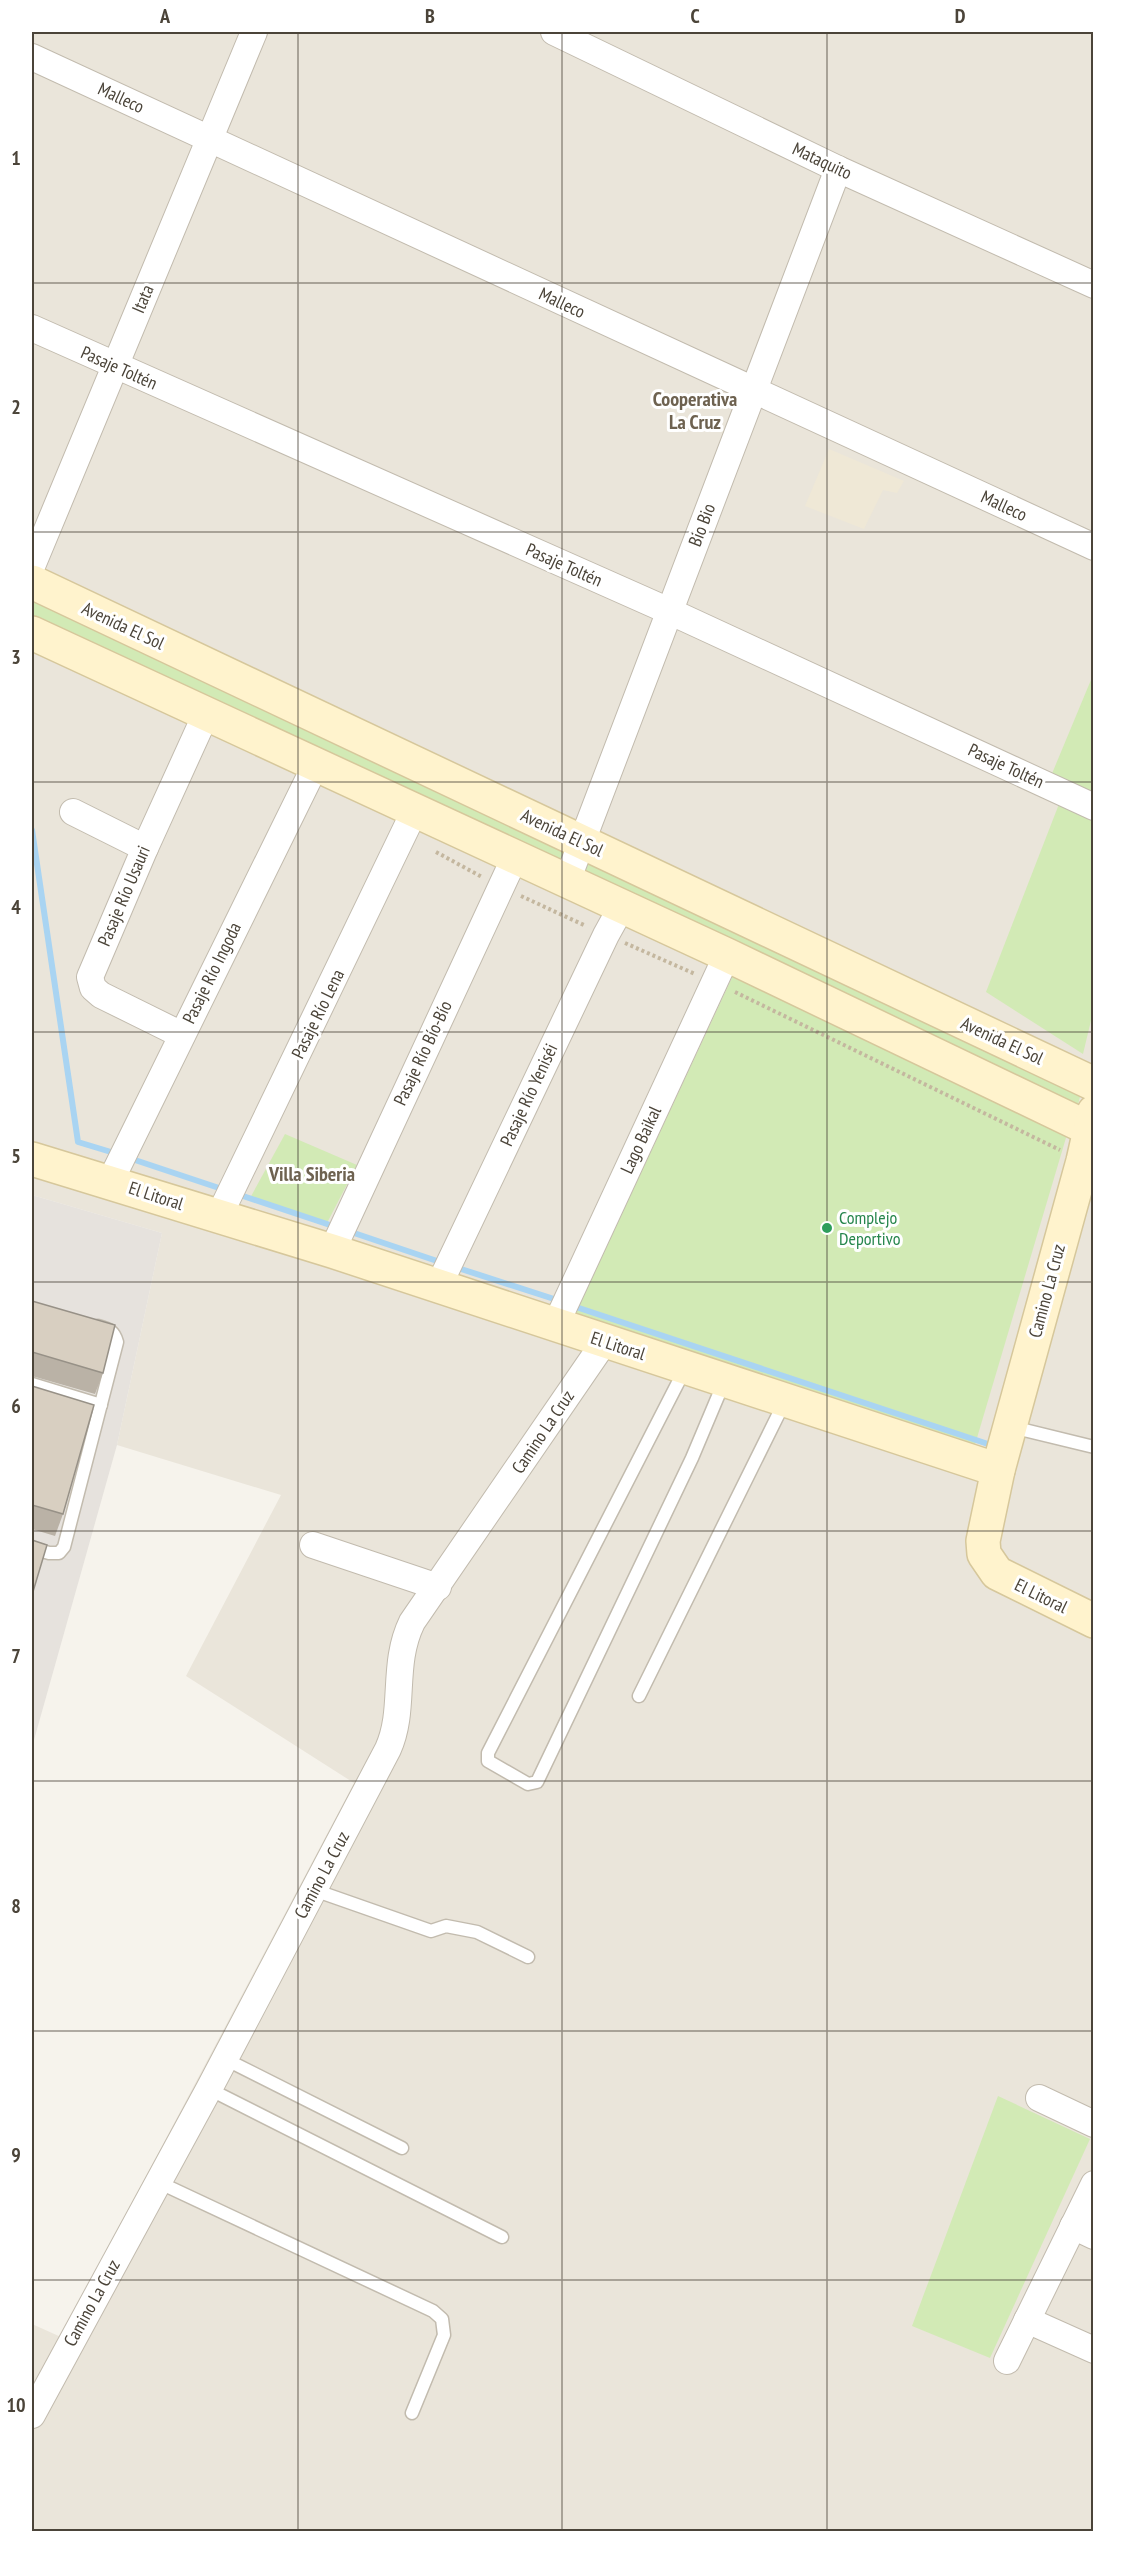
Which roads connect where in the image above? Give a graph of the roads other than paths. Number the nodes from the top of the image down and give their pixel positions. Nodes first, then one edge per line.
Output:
1 (254, 32) edge
2 (554, 32) edge
3 (32, 57) edge
4 (209, 139) junction
5 (838, 169) junction
6 (1094, 285) edge
7 (32, 328) edge
8 (115, 366) junction
9 (753, 391) junction
10 (1094, 547) edge
11 (32, 566) edge
12 (32, 582) edge
13 (669, 611) junction
14 (32, 633) edge
15 (206, 714) junction
16 (316, 764) junction
17 (1094, 807) edge
18 (73, 812) dead end
19 (410, 823) junction
20 (581, 842) junction
21 (145, 848) junction
22 (515, 857) junction
23 (567, 881) junction
24 (622, 906) junction
25 (721, 968) junction
26 (182, 1035) junction
27 (1094, 1084) edge
28 (1092, 1124) edge
29 (32, 1159) edge
30 (110, 1182) junction
31 (219, 1216) junction
32 (332, 1251) junction
33 (439, 1285) junction
34 (87, 1323) edge
35 (555, 1326) junction
36 (605, 1341) junction
37 (686, 1368) junction
38 (724, 1380) junction
39 (32, 1384) edge
40 (785, 1400) junction
41 (101, 1405) junction
42 (1011, 1427) junction
43 (1094, 1448) edge
44 (998, 1470) junction
45 (313, 1545) dead end
46 (32, 1548) edge
47 (438, 1587) junction
48 (1094, 1621) edge
49 (639, 1696) dead end
50 (314, 1890) junction
51 (528, 1957) dead end
52 (225, 2059) junction
53 (209, 2089) junction
54 (1039, 2098) dead end
55 (1094, 2124) edge
56 (402, 2148) dead end
57 (158, 2182) junction
58 (1094, 2184) edge
59 (1083, 2231) edge
60 (502, 2237) dead end
61 (1027, 2320) junction
62 (1094, 2350) edge
63 (1007, 2361) dead end
64 (412, 2413) dead end
65 (32, 2415) edge

1 - 4 street, Itata
2 - 5 street, Mataquito
3 - 4 street, Malleco
4 - 8 street, Itata
4 - 9 street, Malleco
5 - 6 street, Mataquito
5 - 9 street, Bio Bio
7 - 8 street, Pasaje Toltén
8 - 11 street, Itata
8 - 13 street, Pasaje Toltén
9 - 10 street, Malleco
9 - 13 street, Bio Bio
12 - 20 main road, Avenida El Sol
13 - 17 street, Pasaje Toltén
13 - 20 street, Bio Bio
14 - 15 main road
15 - 16 main road
15 - 21 street, Pasaje Río Usauri
16 - 19 main road
16 - 26 street, Pasaje Río Ingoda
18 - 21 street
19 - 22 main road
19 - 31 street, Pasaje Río Lena
20 - 23 street, Bio Bio
20 - 27 main road, Avenida El Sol
21 - 26 street, Pasaje Río Usauri
22 - 23 main road
22 - 32 street, Pasaje Río Bío-Bío
23 - 24 main road
24 - 25 main road
24 - 33 street, Pasaje Río Yeniséi
25 - 28 main road
25 - 35 street, Lago Baikal
26 - 30 street, Pasaje Río Ingoda
28 - 42 main road, Camino La Cruz
29 - 30 main road, El Litoral
30 - 31 main road, El Litoral
31 - 32 main road, El Litoral
32 - 33 main road, El Litoral
33 - 35 main road, El Litoral
34 - 41 lane
35 - 36 main road, El Litoral
36 - 37 main road, El Litoral
36 - 47 street, Camino La Cruz
37 - 38 main road, El Litoral
37 - 38 lane
38 - 40 main road, El Litoral
39 - 41 lane
40 - 44 main road, El Litoral
40 - 49 lane
41 - 46 lane
42 - 43 lane
42 - 44 main road, Camino La Cruz
44 - 48 main road, El Litoral
45 - 47 street
47 - 50 street, Camino La Cruz
50 - 51 lane
50 - 52 street, Camino La Cruz
52 - 53 street, Camino La Cruz
52 - 56 lane
53 - 57 street, Camino La Cruz
53 - 60 lane
54 - 55 street
57 - 64 lane
57 - 65 street, Camino La Cruz
58 - 59 street
59 - 61 street
61 - 62 street
61 - 63 street

